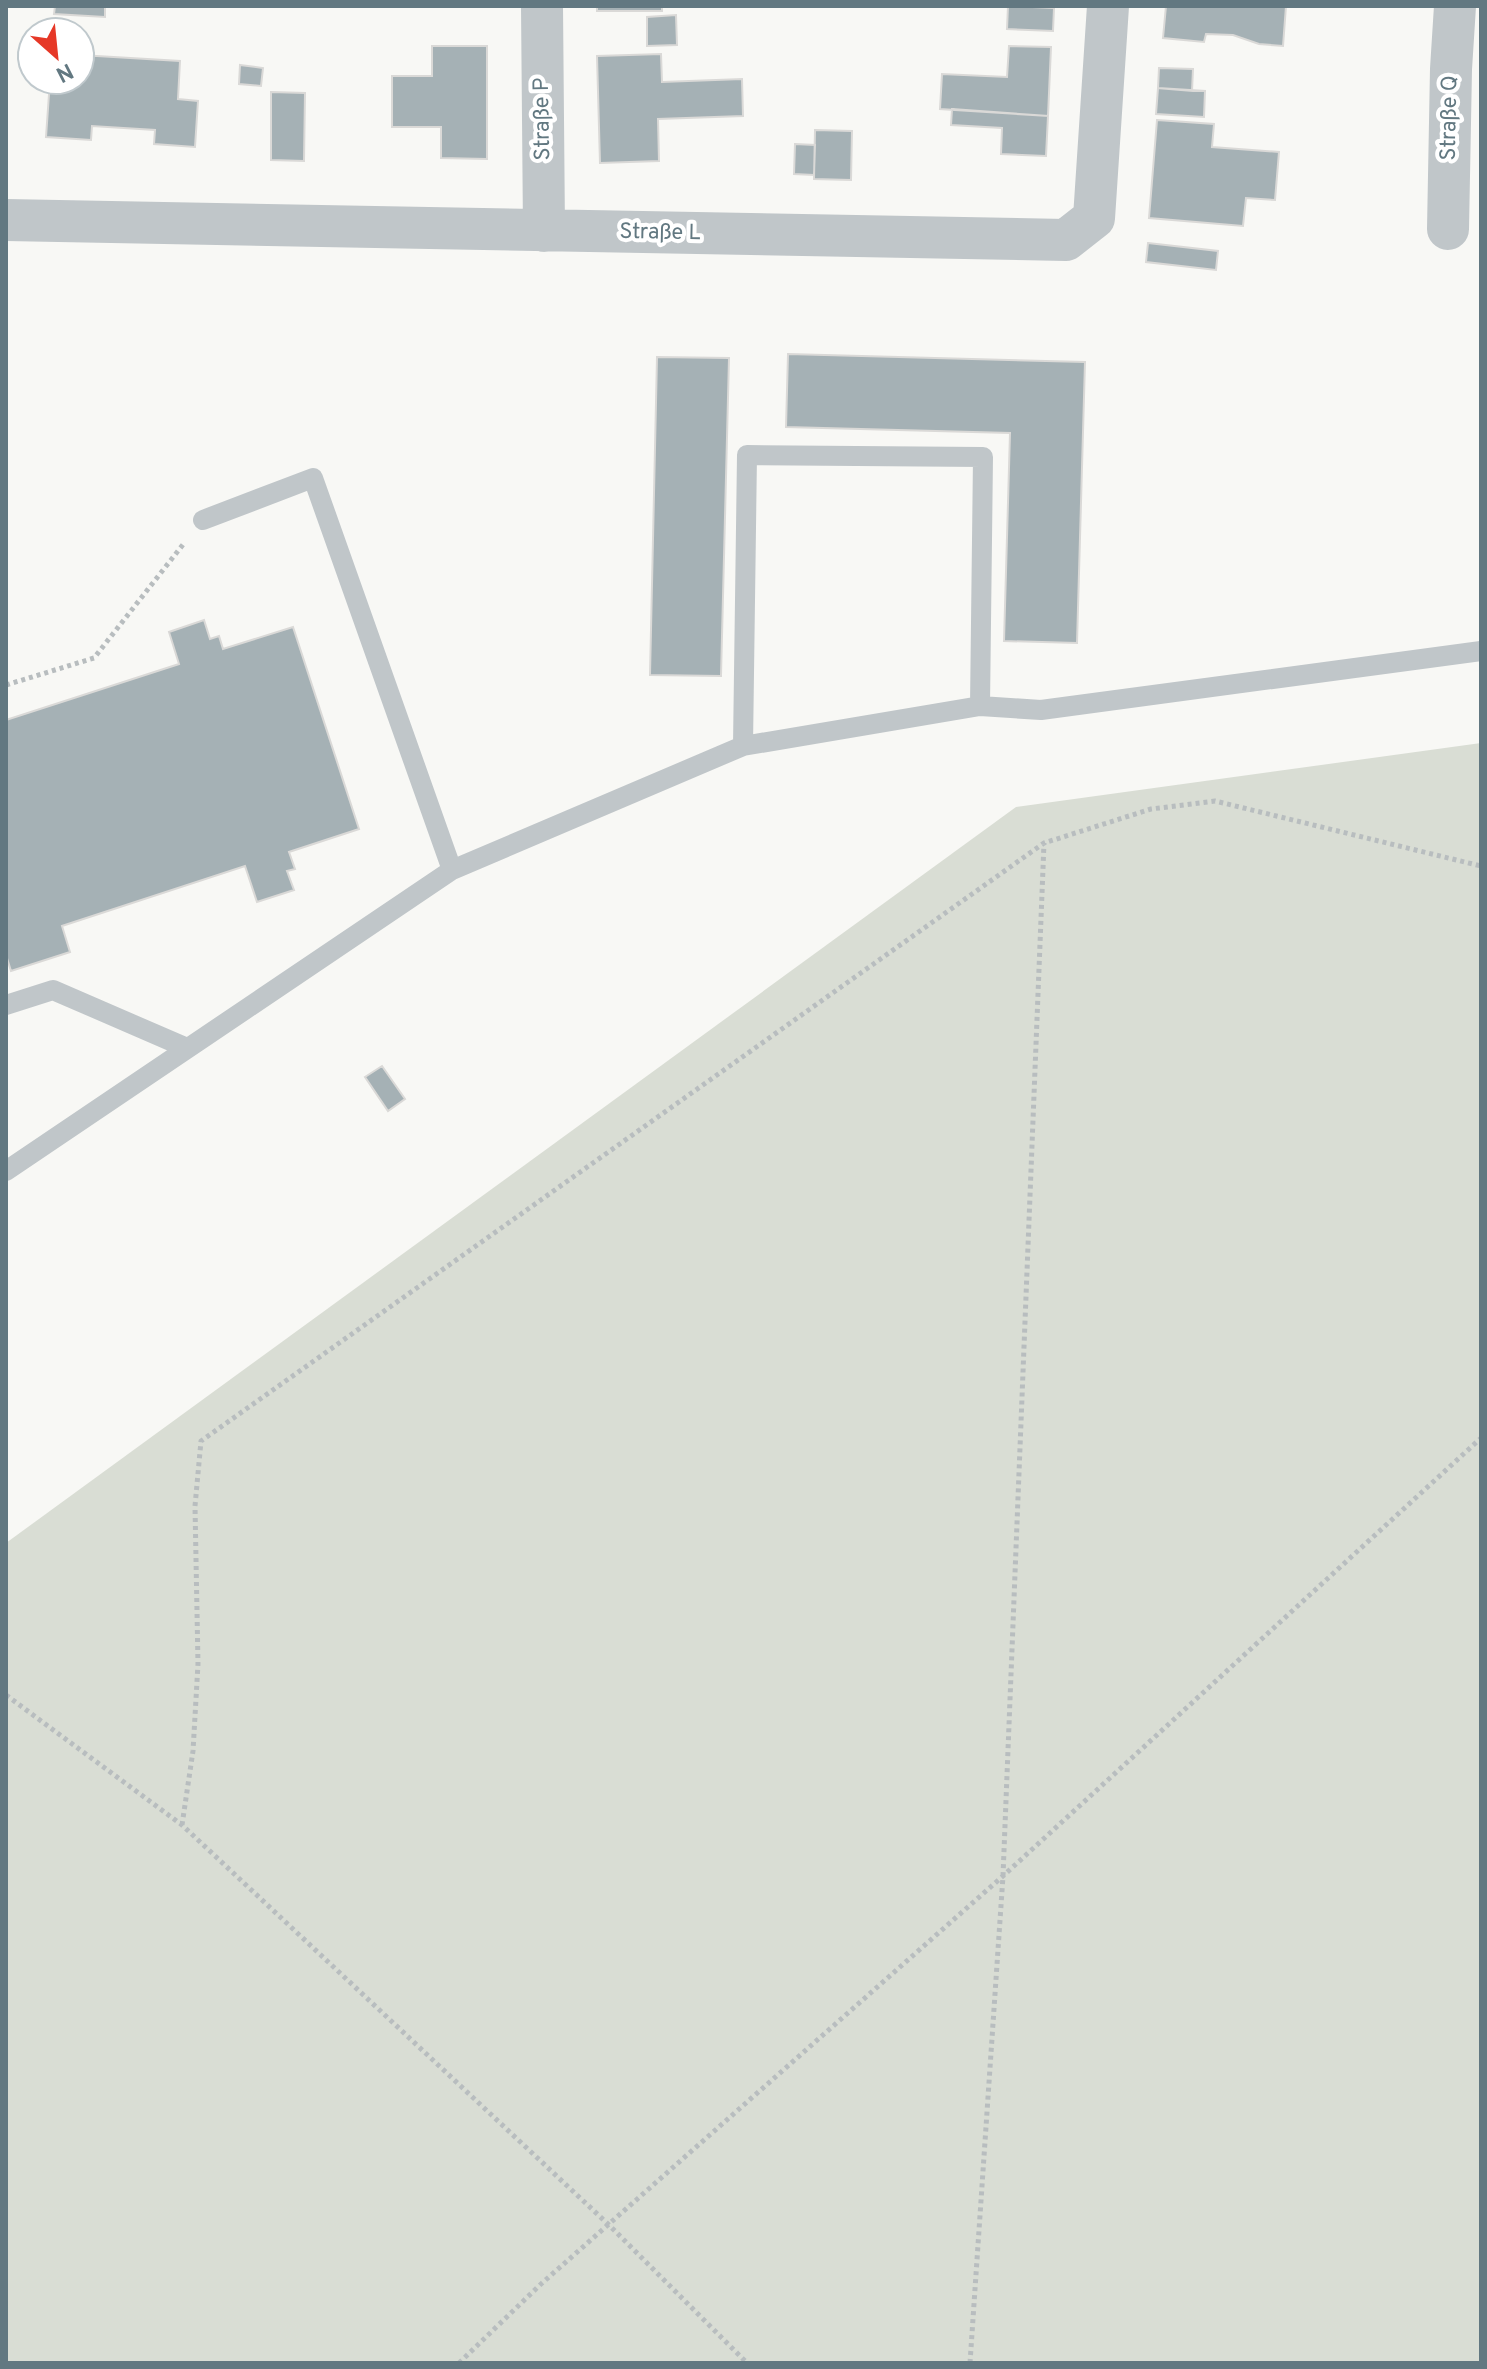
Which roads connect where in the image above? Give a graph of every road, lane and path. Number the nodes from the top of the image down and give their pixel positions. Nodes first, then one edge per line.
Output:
1 (542, 6) edge
2 (1108, 6) edge
3 (1455, 6) edge
4 (6, 220) edge
5 (1448, 229) dead end
6 (544, 231) junction
7 (203, 520) joint
8 (1481, 651) edge
9 (6, 685) edge
10 (980, 706) junction
11 (743, 746) junction
12 (1044, 843) junction
13 (1481, 866) edge
14 (452, 870) junction
15 (6, 1005) edge
16 (187, 1048) junction
17 (6, 1171) edge
18 (1481, 1438) edge
19 (6, 1695) edge
20 (182, 1825) junction
21 (1003, 1876) junction
22 (609, 2225) junction
23 (459, 2363) edge
24 (747, 2363) edge
25 (970, 2363) edge

1 - 6 street, Straße P
2 - 6 street, Straße L
3 - 5 street, Straße Q
4 - 6 street, Straße L
7 - 9 path
7 - 14 lane
8 - 10 lane
10 - 11 lane
10 - 11 lane
11 - 14 lane
12 - 13 path
12 - 20 path
12 - 21 path
14 - 16 lane
15 - 16 lane
16 - 17 lane
18 - 21 path
19 - 20 path
20 - 22 path
21 - 22 path
21 - 25 path
22 - 23 path
22 - 24 path

